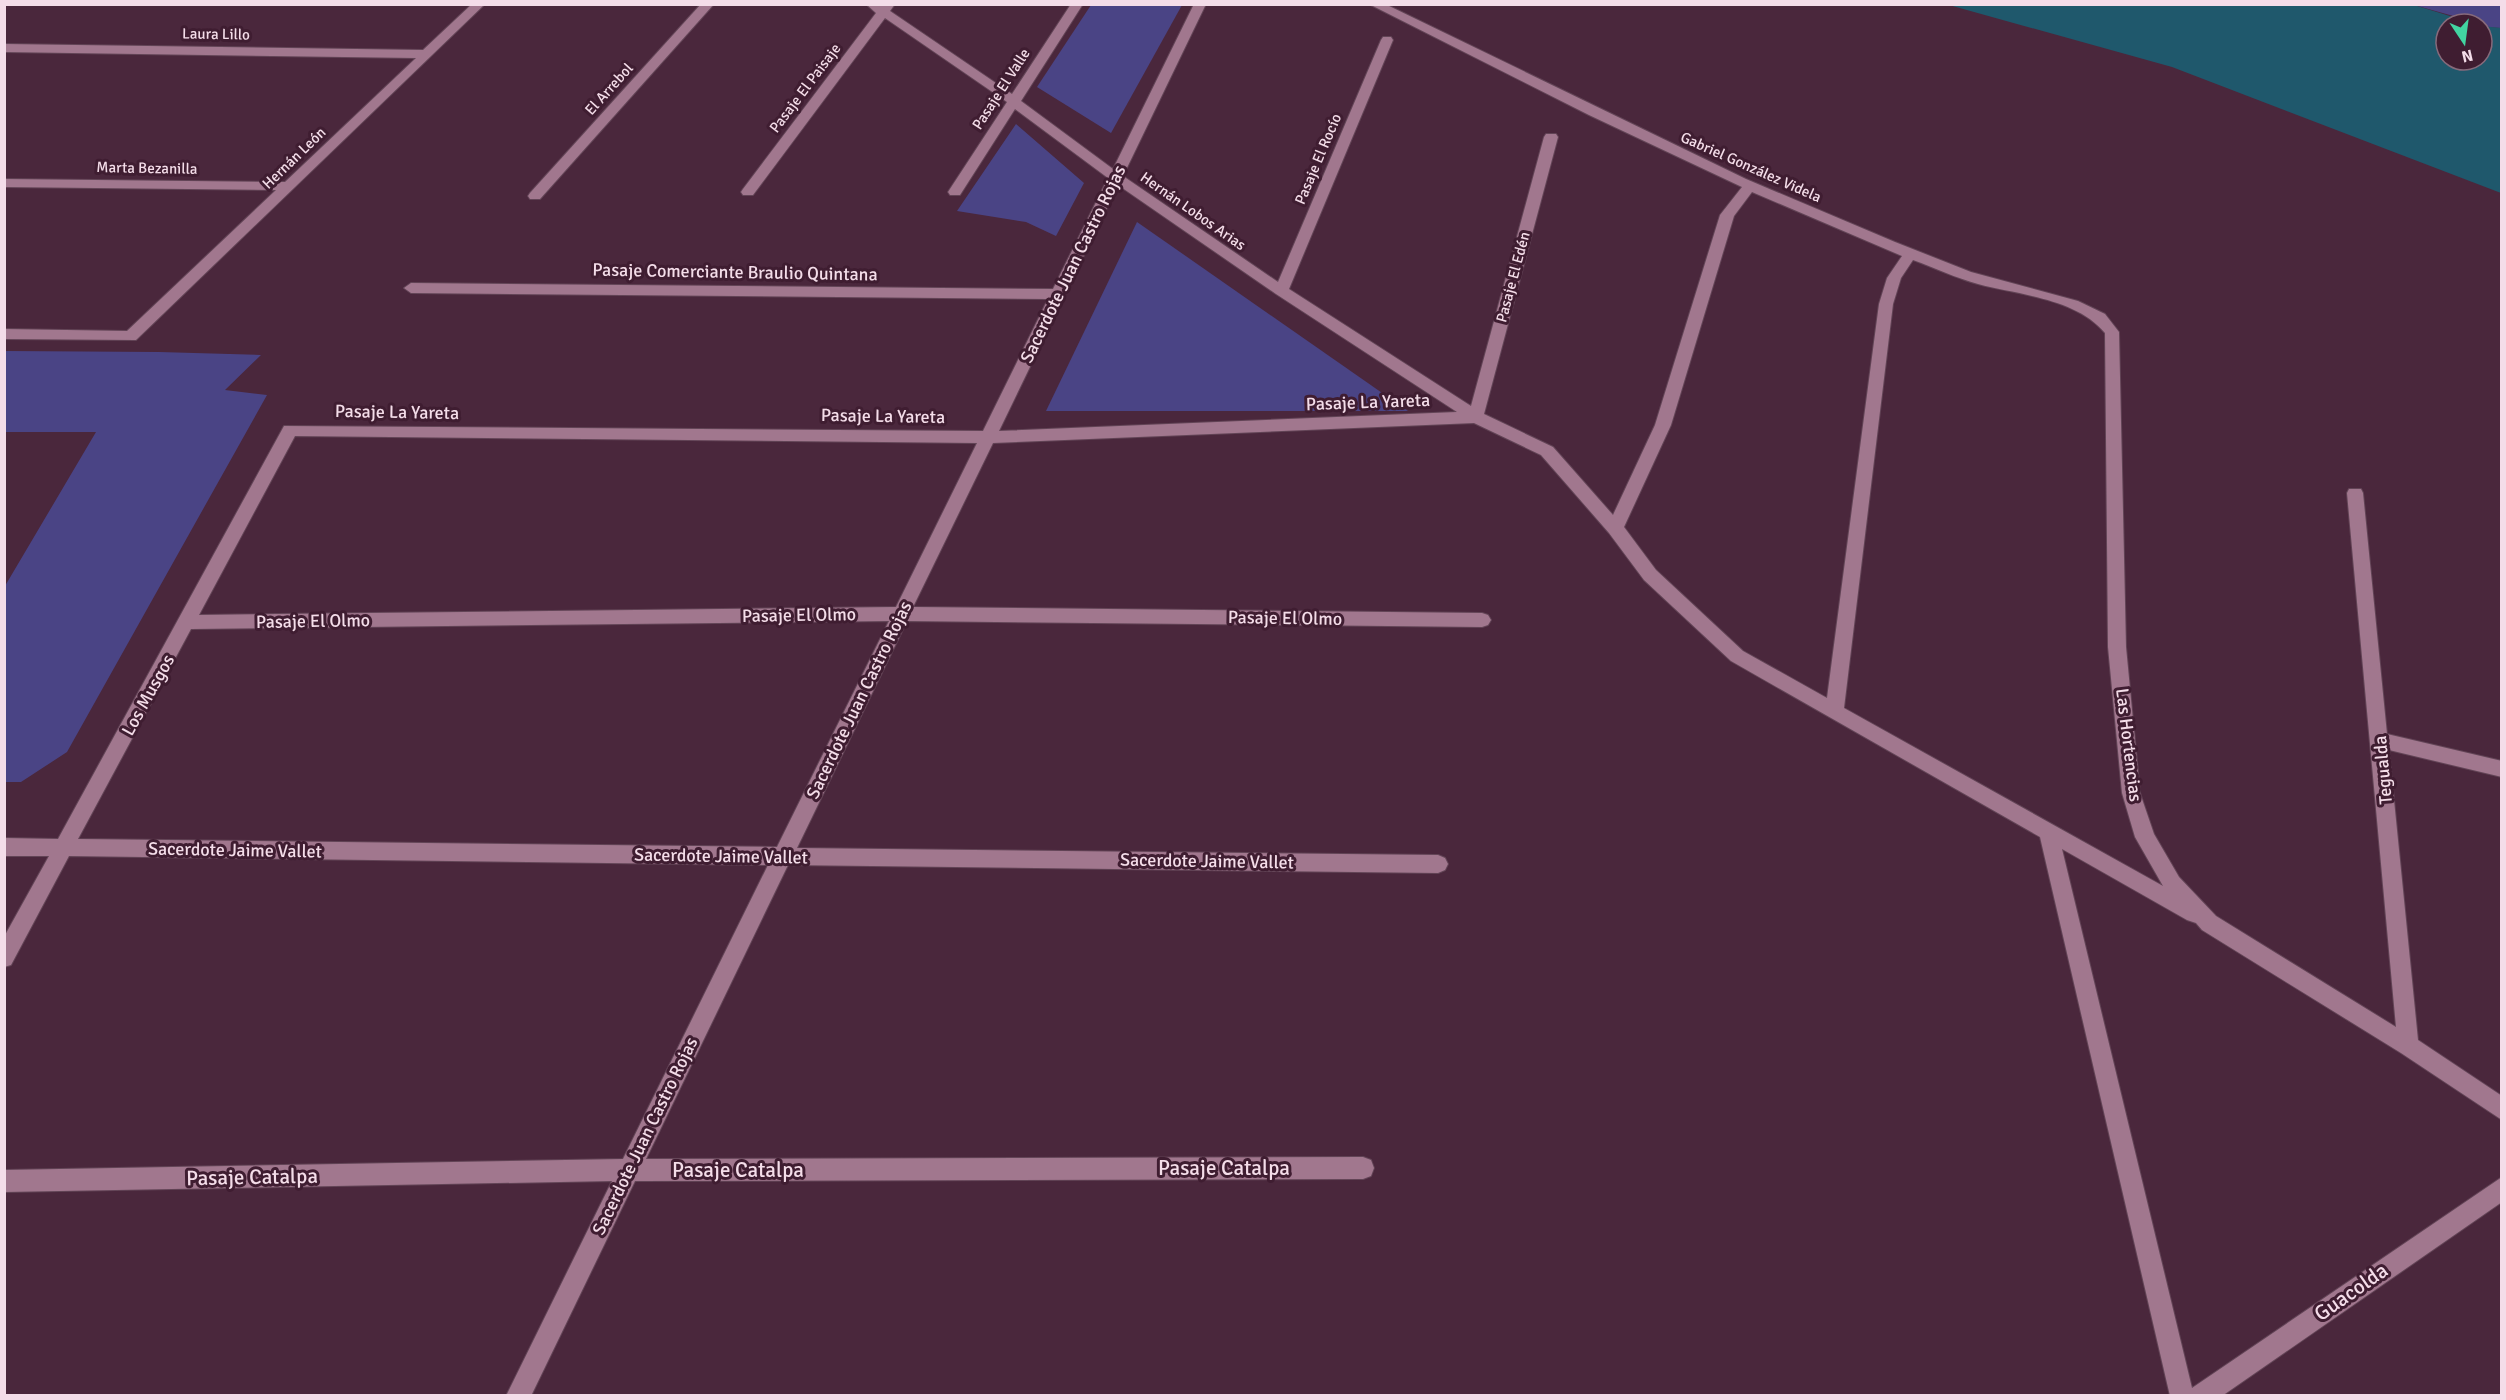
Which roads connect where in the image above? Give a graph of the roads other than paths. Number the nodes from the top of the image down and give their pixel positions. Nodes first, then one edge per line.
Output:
1 (479, 4) edge
2 (708, 4) edge
3 (1077, 4) edge
4 (1200, 4) edge
5 (1375, 4) edge
6 (882, 7) edge
7 (1387, 40) dead end
8 (4, 48) edge
9 (427, 54) junction
10 (1012, 101) junction
11 (1551, 137) dead end
12 (1115, 177) junction
13 (4, 183) edge
14 (289, 186) junction
15 (1749, 187) junction
16 (748, 192) dead end
17 (955, 192) dead end
18 (535, 196) dead end
19 (1910, 254) junction
20 (411, 288) dead end
21 (1281, 291) junction
22 (1058, 294) junction
23 (4, 334) edge
24 (2112, 342) joint
25 (1476, 417) junction
26 (290, 430) joint
27 (988, 437) junction
28 (2355, 493) dead end
29 (1615, 528) junction
30 (901, 614) junction
31 (1482, 620) dead end
32 (188, 622) junction
33 (1835, 710) junction
34 (2380, 740) junction
35 (2502, 769) edge
36 (2048, 832) junction
37 (4, 847) edge
38 (64, 848) junction
39 (782, 857) junction
40 (1438, 864) dead end
41 (2209, 923) junction
42 (4, 958) edge
43 (2408, 1047) junction
44 (2502, 1109) edge
45 (1363, 1168) dead end
46 (629, 1170) junction
47 (4, 1181) edge
48 (2502, 1188) edge
49 (518, 1395) edge
50 (2182, 1395) edge
51 (2201, 1395) edge

1 - 9 street, Hernán León
2 - 18 street, El Arrebol
3 - 10 street, Pasaje El Valle
4 - 12 street, Sacerdote Juan Castro Rojas
5 - 15 street, Gabriel González Videla
6 - 10 street, Hernán Lobos Arias
6 - 16 street, Pasaje El Paisaje
7 - 21 street, Pasaje El Rocío
8 - 9 street, Laura Lillo
9 - 14 street, Hernán León
10 - 12 street, Hernán Lobos Arias
10 - 17 street, Pasaje El Valle
11 - 25 street, Pasaje El Edén
12 - 21 street, Hernán Lobos Arias
12 - 22 street, Sacerdote Juan Castro Rojas
13 - 14 street, Marta Bezanilla
14 - 23 street, Hernán León
15 - 19 street, Gabriel González Videla
15 - 29 street
19 - 24 street, Gabriel González Videla
19 - 33 street
20 - 22 street, Pasaje Comerciante Braulio Quintana
21 - 25 street, Hernán Lobos Arias
22 - 27 street, Sacerdote Juan Castro Rojas
24 - 41 street, Las Hortencias
25 - 27 street, Pasaje La Yareta
25 - 29 street, Hernán Lobos Arias
26 - 27 street, Pasaje La Yareta
26 - 32 street, Los Musgos
27 - 30 street, Sacerdote Juan Castro Rojas
28 - 34 street, Tegualda
29 - 33 street, Hernán Lobos Arias
30 - 31 street, Pasaje El Olmo
30 - 32 street, Pasaje El Olmo
30 - 39 street, Sacerdote Juan Castro Rojas
32 - 38 street, Los Musgos
33 - 36 street, Hernán Lobos Arias
34 - 35 street
34 - 43 street, Tegualda
36 - 41 street, Hernán Lobos Arias
36 - 50 street
37 - 38 street, Sacerdote Jaime Vallet
38 - 39 street, Sacerdote Jaime Vallet
38 - 42 street, Los Musgos
39 - 40 street, Sacerdote Jaime Vallet
39 - 46 street, Sacerdote Juan Castro Rojas
41 - 43 street, Las Hortencias
43 - 44 street, Las Hortencias
45 - 46 street, Pasaje Catalpa
46 - 47 street, Pasaje Catalpa
46 - 49 street, Sacerdote Juan Castro Rojas
48 - 51 street, Guacolda

